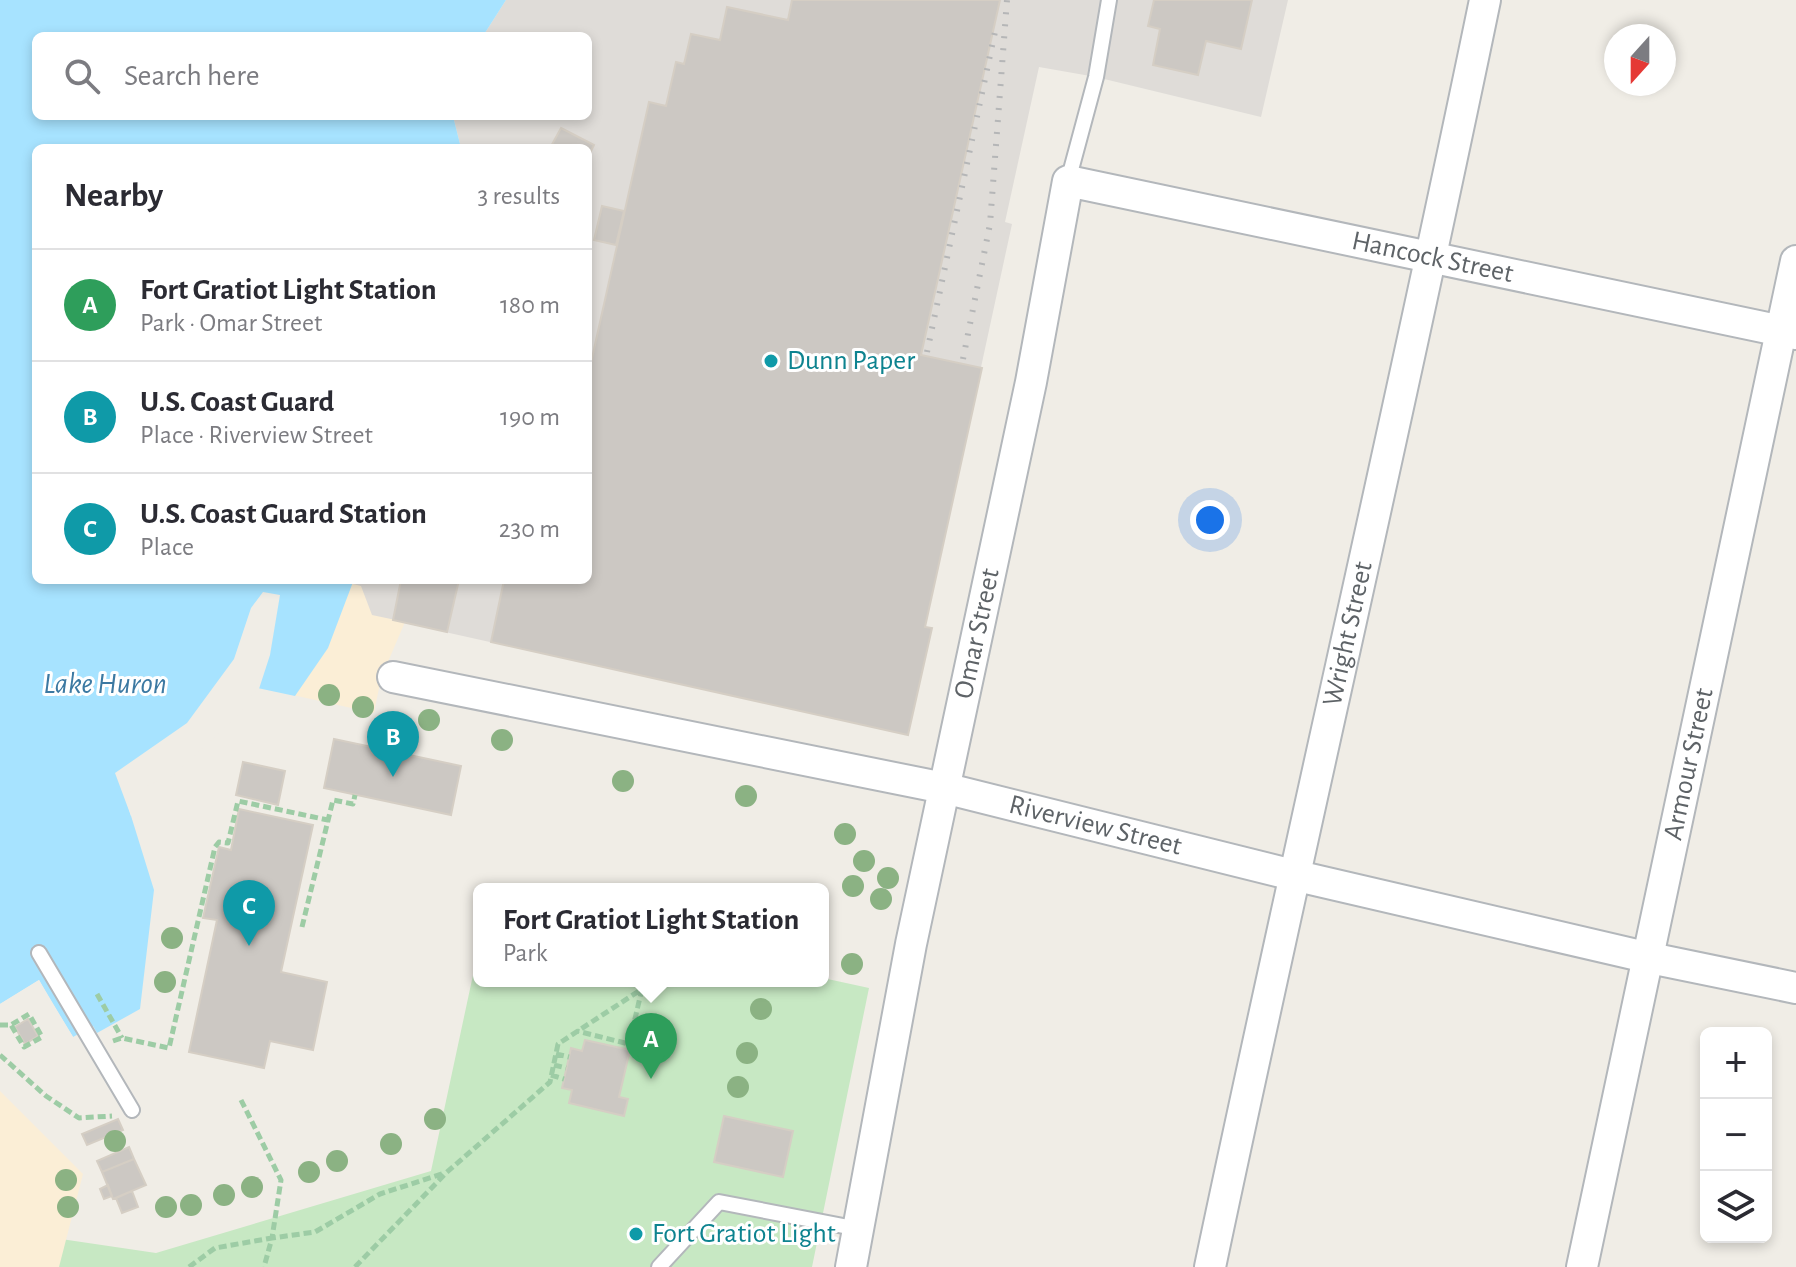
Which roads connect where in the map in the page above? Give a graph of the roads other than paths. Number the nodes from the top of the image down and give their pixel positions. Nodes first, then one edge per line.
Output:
1 (1109, 0) edge
2 (1485, 0) edge
3 (1068, 181) junction
4 (1432, 260) junction
5 (1796, 261) edge
6 (1789, 332) edge
7 (393, 677) dead end
8 (944, 788) junction
9 (1293, 875) junction
10 (39, 953) dead end
11 (1650, 958) junction
12 (1796, 988) edge
13 (132, 1110) road end
14 (859, 1229) junction
15 (659, 1267) edge
16 (851, 1267) edge
17 (1210, 1267) edge
18 (1582, 1267) edge

1 - 3 lane, Omar Street
2 - 4 street, Wright Street
3 - 4 street, Hancock Street
3 - 8 street, Omar Street
4 - 6 street, Hancock Street
4 - 9 street, Wright Street
5 - 6 street, Armour Street
6 - 11 street, Armour Street
7 - 8 street, Riverview Street
8 - 9 street, Riverview Street
8 - 14 street, Omar Street
9 - 11 street, Riverview Street
9 - 17 street, Wright Street
10 - 13 lane
11 - 12 street, Riverview Street
11 - 18 street, Armour Street
14 - 15 lane
14 - 16 street, Omar Street

